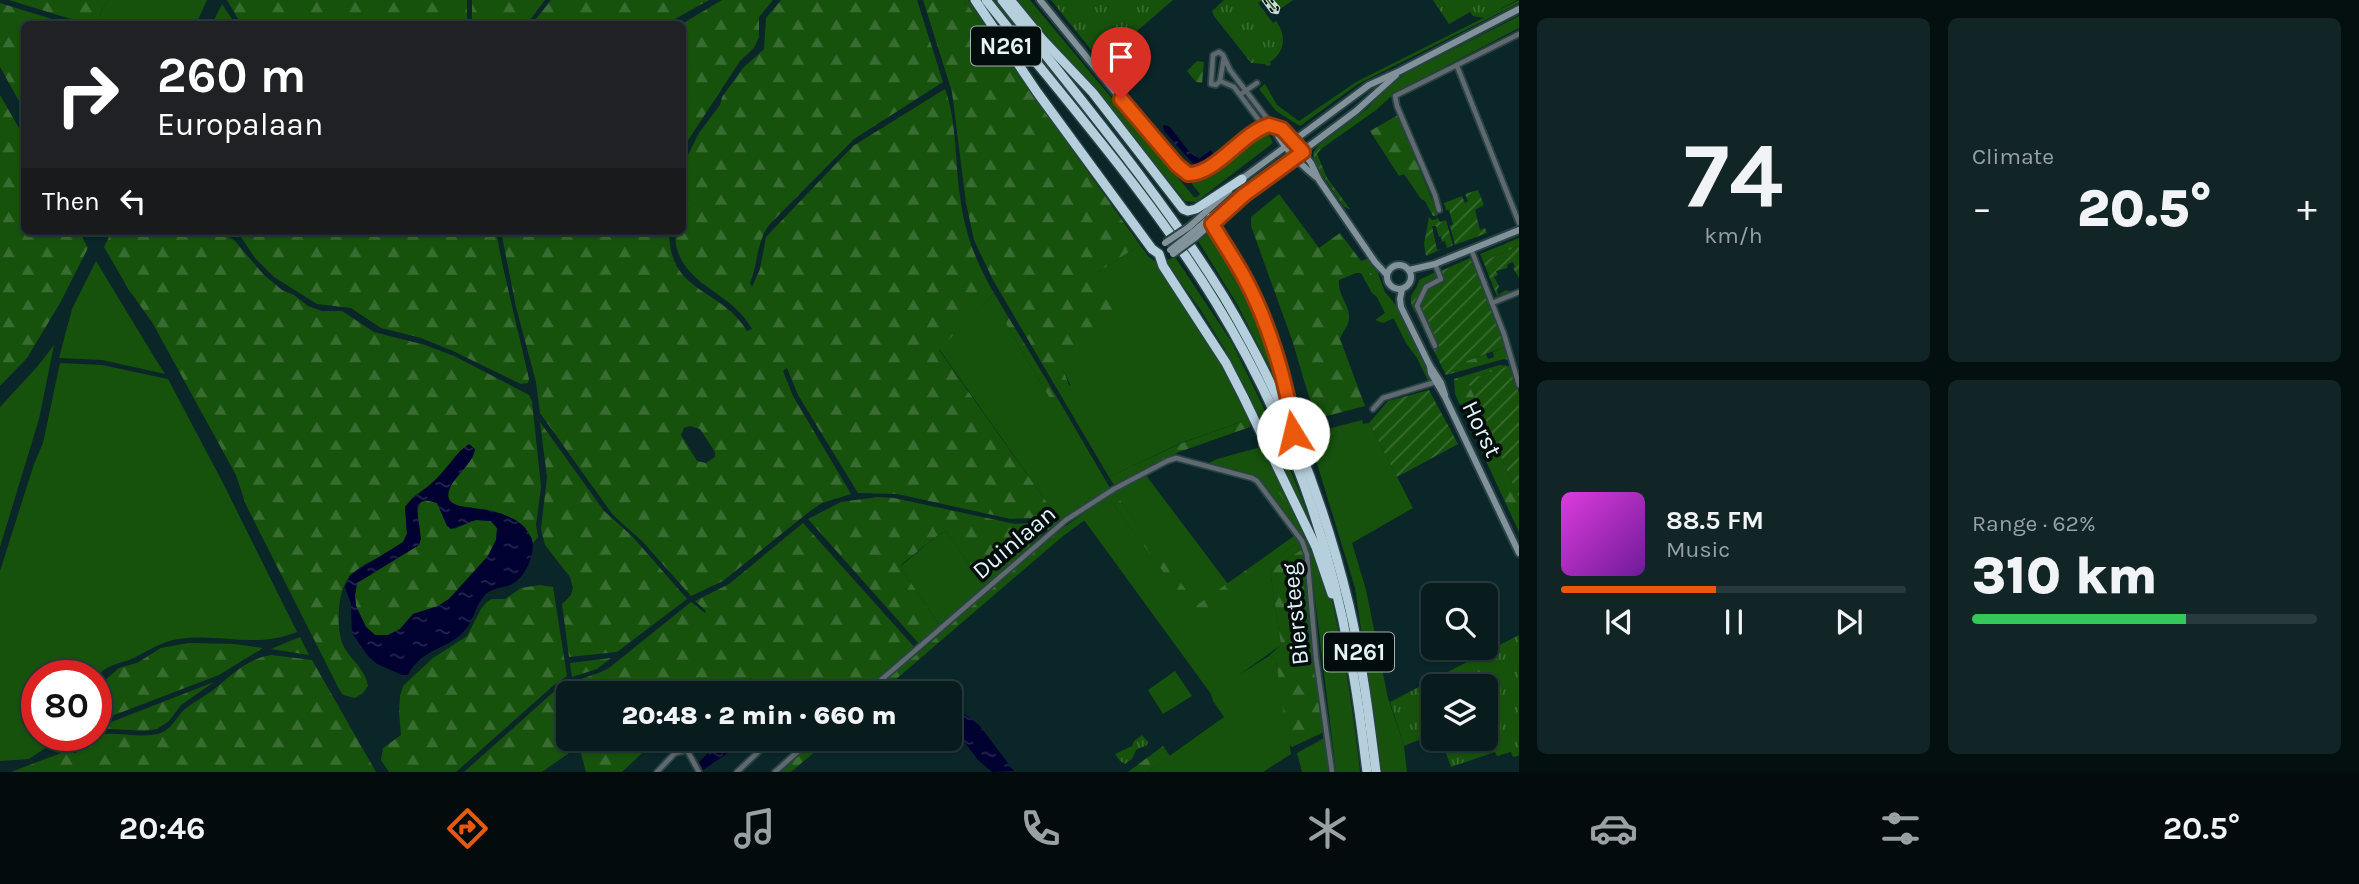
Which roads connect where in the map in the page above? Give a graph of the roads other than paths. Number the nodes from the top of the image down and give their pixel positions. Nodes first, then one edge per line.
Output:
1 (975, 0) edge
2 (986, 0) edge
3 (1002, 0) edge
4 (1010, 0) edge
5 (1041, 0) edge
6 (1519, 9) edge
7 (1519, 34) edge
8 (1224, 57) junction
9 (1457, 66) junction
10 (1400, 71) junction
11 (1220, 81) junction
12 (1257, 83) dead end
13 (1247, 90) junction
14 (1241, 94) junction
15 (1272, 125) junction
16 (1264, 127) junction
17 (1293, 141) junction
18 (1287, 146) junction
19 (1303, 152) junction
20 (1296, 157) junction
21 (1241, 178) junction
22 (1319, 180) junction
23 (1439, 210) dead end
24 (1212, 221) junction
25 (1519, 223) edge
26 (1519, 230) edge
27 (1192, 232) junction
28 (1169, 249) junction
29 (1471, 249) junction
30 (1159, 254) junction
31 (1435, 264) junction
32 (1389, 271) junction
33 (1410, 273) junction
34 (1399, 289) junction
35 (1519, 292) edge
36 (1492, 303) junction
37 (1436, 346) dead end
38 (1519, 361) edge
39 (1513, 363) junction
40 (1438, 382) junction
41 (1519, 384) edge
42 (1373, 409) dead end
43 (1293, 433) junction
44 (1205, 465) joint
45 (1519, 553) edge
46 (1344, 625) junction
47 (880, 681) edge
48 (683, 751) edge
49 (688, 751) edge
50 (759, 751) edge
51 (798, 751) edge
52 (657, 772) edge
53 (699, 772) edge
54 (737, 772) edge
55 (775, 772) edge
56 (1332, 772) edge
57 (1367, 772) edge
58 (1376, 772) edge

1 - 30 highway, N261
2 - 46 highway, N261
3 - 43 highway, N261
4 - 21 highway, N261
5 - 16 street
6 - 10 street
7 - 9 street
8 - 11 street
8 - 11 street
8 - 13 street
9 - 23 street
9 - 25 street
10 - 17 street
10 - 19 street
11 - 14 street
12 - 13 street
13 - 14 street
13 - 15 street
14 - 16 street
15 - 16 street
15 - 17 street
15 - 18 street
17 - 18 street
17 - 19 street
18 - 20 street
18 - 21 street
19 - 20 street
19 - 22 street
20 - 22 street
20 - 24 street
21 - 27 street
22 - 32 street
24 - 27 street
24 - 43 highway, N261
26 - 29 street
27 - 28 street, bridge
27 - 28 street, bridge
28 - 30 street
28 - 30 street
29 - 31 street
29 - 36 street
30 - 46 highway, N261
31 - 33 street
31 - 37 street
32 - 33 street
32 - 34 street
33 - 34 street
34 - 40 street, Horst
35 - 36 street
36 - 39 street
38 - 39 street
39 - 41 street
40 - 42 street
40 - 45 street, Horst
43 - 58 highway, N261
44 - 47 street, Duinlaan
44 - 56 street, Biersteeg
46 - 57 highway, N261
48 - 52 street
49 - 53 street
50 - 54 street
51 - 55 street

